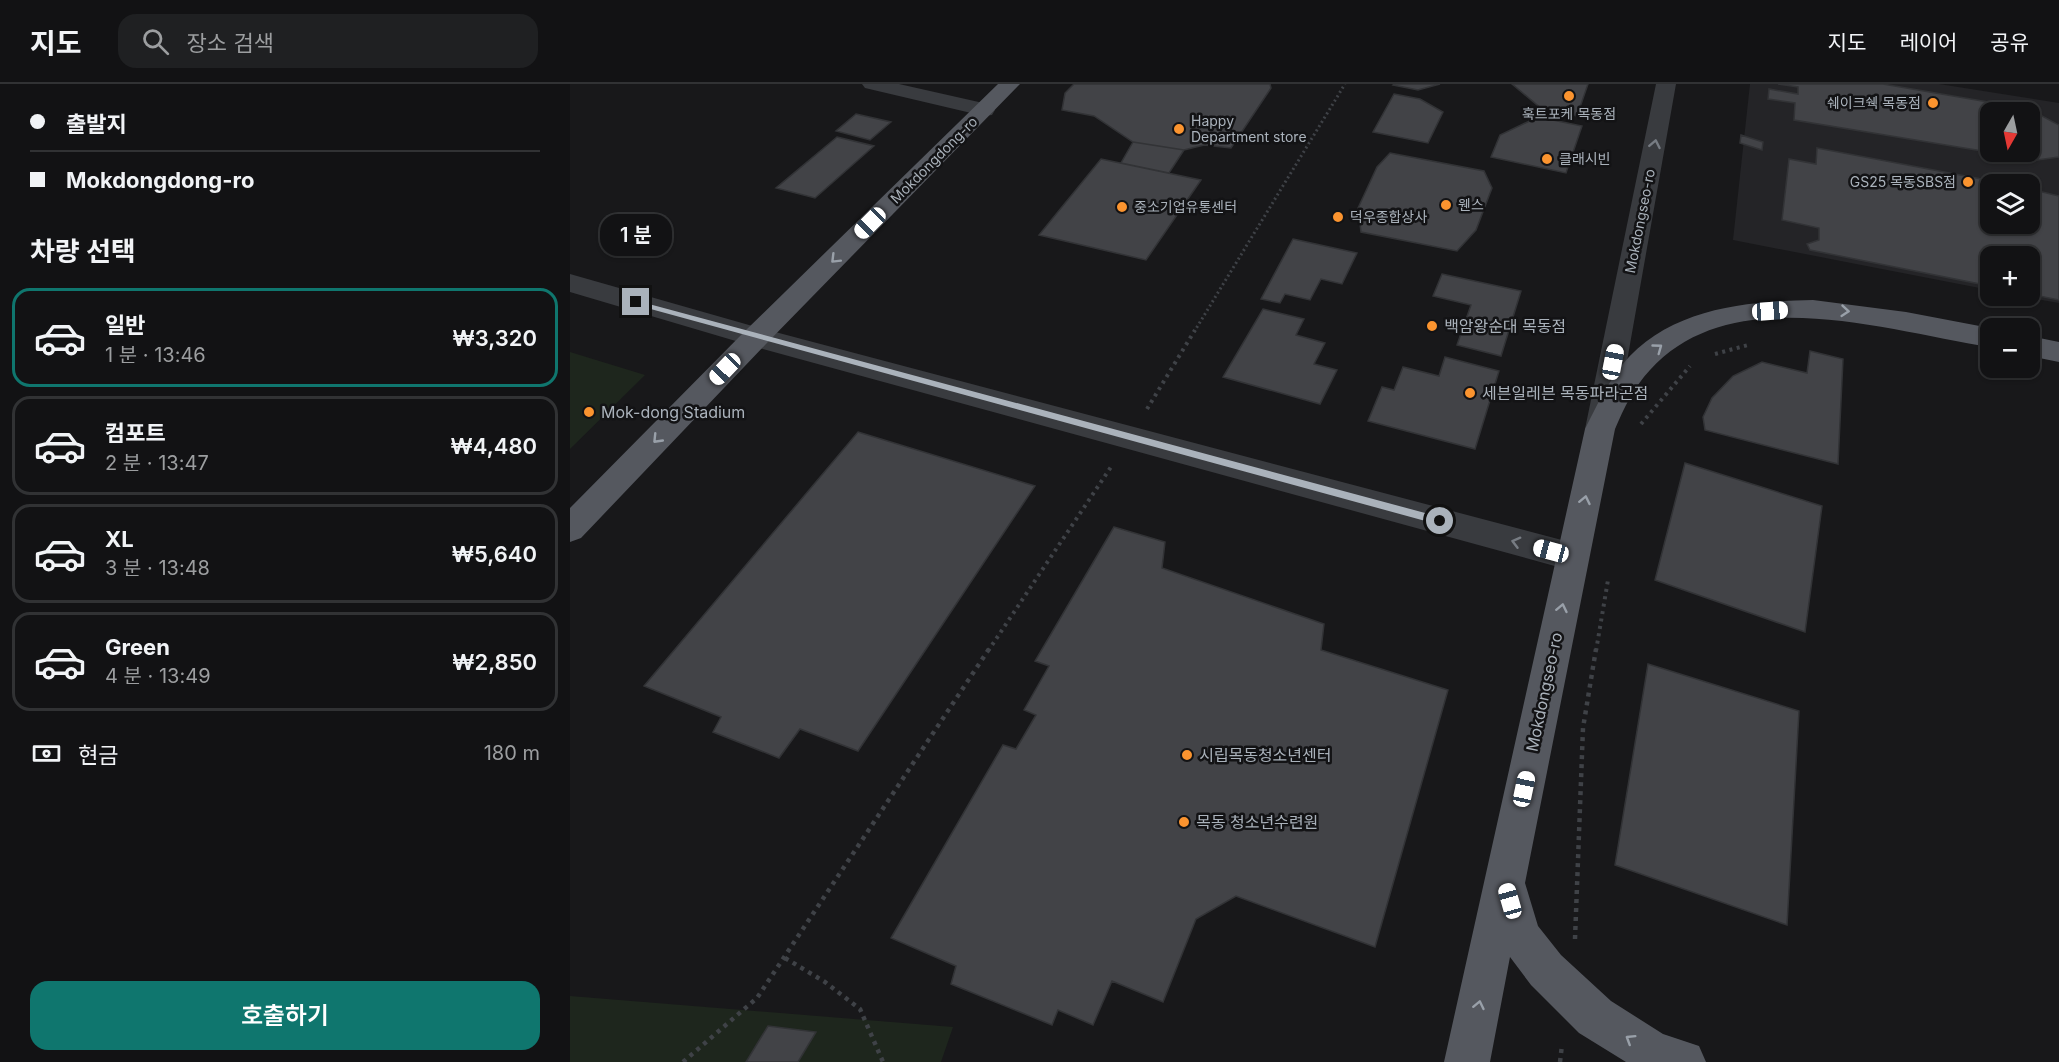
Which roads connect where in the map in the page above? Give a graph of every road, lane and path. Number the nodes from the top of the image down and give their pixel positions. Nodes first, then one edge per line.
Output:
1 (872, 84) edge
2 (1010, 84) edge
3 (1345, 84) edge
4 (1666, 84) edge
5 (984, 110) junction
6 (570, 283) edge
7 (1980, 336) edge
8 (756, 337) junction
9 (1757, 342) dead end
10 (2040, 348) edge
11 (2059, 352) edge
12 (1706, 356) dead end
13 (1696, 359) dead end
14 (1640, 425) dead end
15 (1600, 429) junction
16 (1130, 438) junction
17 (570, 529) edge
18 (1573, 557) junction
19 (1609, 575) dead end
20 (1505, 882) junction
21 (785, 958) junction
22 (1569, 992) junction
23 (683, 1062) edge
24 (883, 1062) edge
25 (1467, 1062) edge
26 (1560, 1062) edge
27 (1683, 1062) edge

1 - 5 street
2 - 5 main road, Mokdongdong-ro
3 - 16 path
15 -> 4 street, Mokdongseo-ro
5 -> 8 main road, Mokdongdong-ro
6 - 8 street
15 -> 7 main road, Mokdongseo-ro
8 - 16 street
8 -> 17 main road, Mokdongdong-ro
9 - 12 path
10 - 11 main road
13 - 14 path
18 -> 15 main road, Mokdongseo-ro
18 -> 16 street
16 - 21 path
20 -> 18 main road, Mokdongseo-ro
19 - 22 path
20 - 22 main road
25 -> 20 main road, Mokdongseo-ro
21 - 23 path
21 - 24 path
22 - 26 path
27 -> 22 main road

